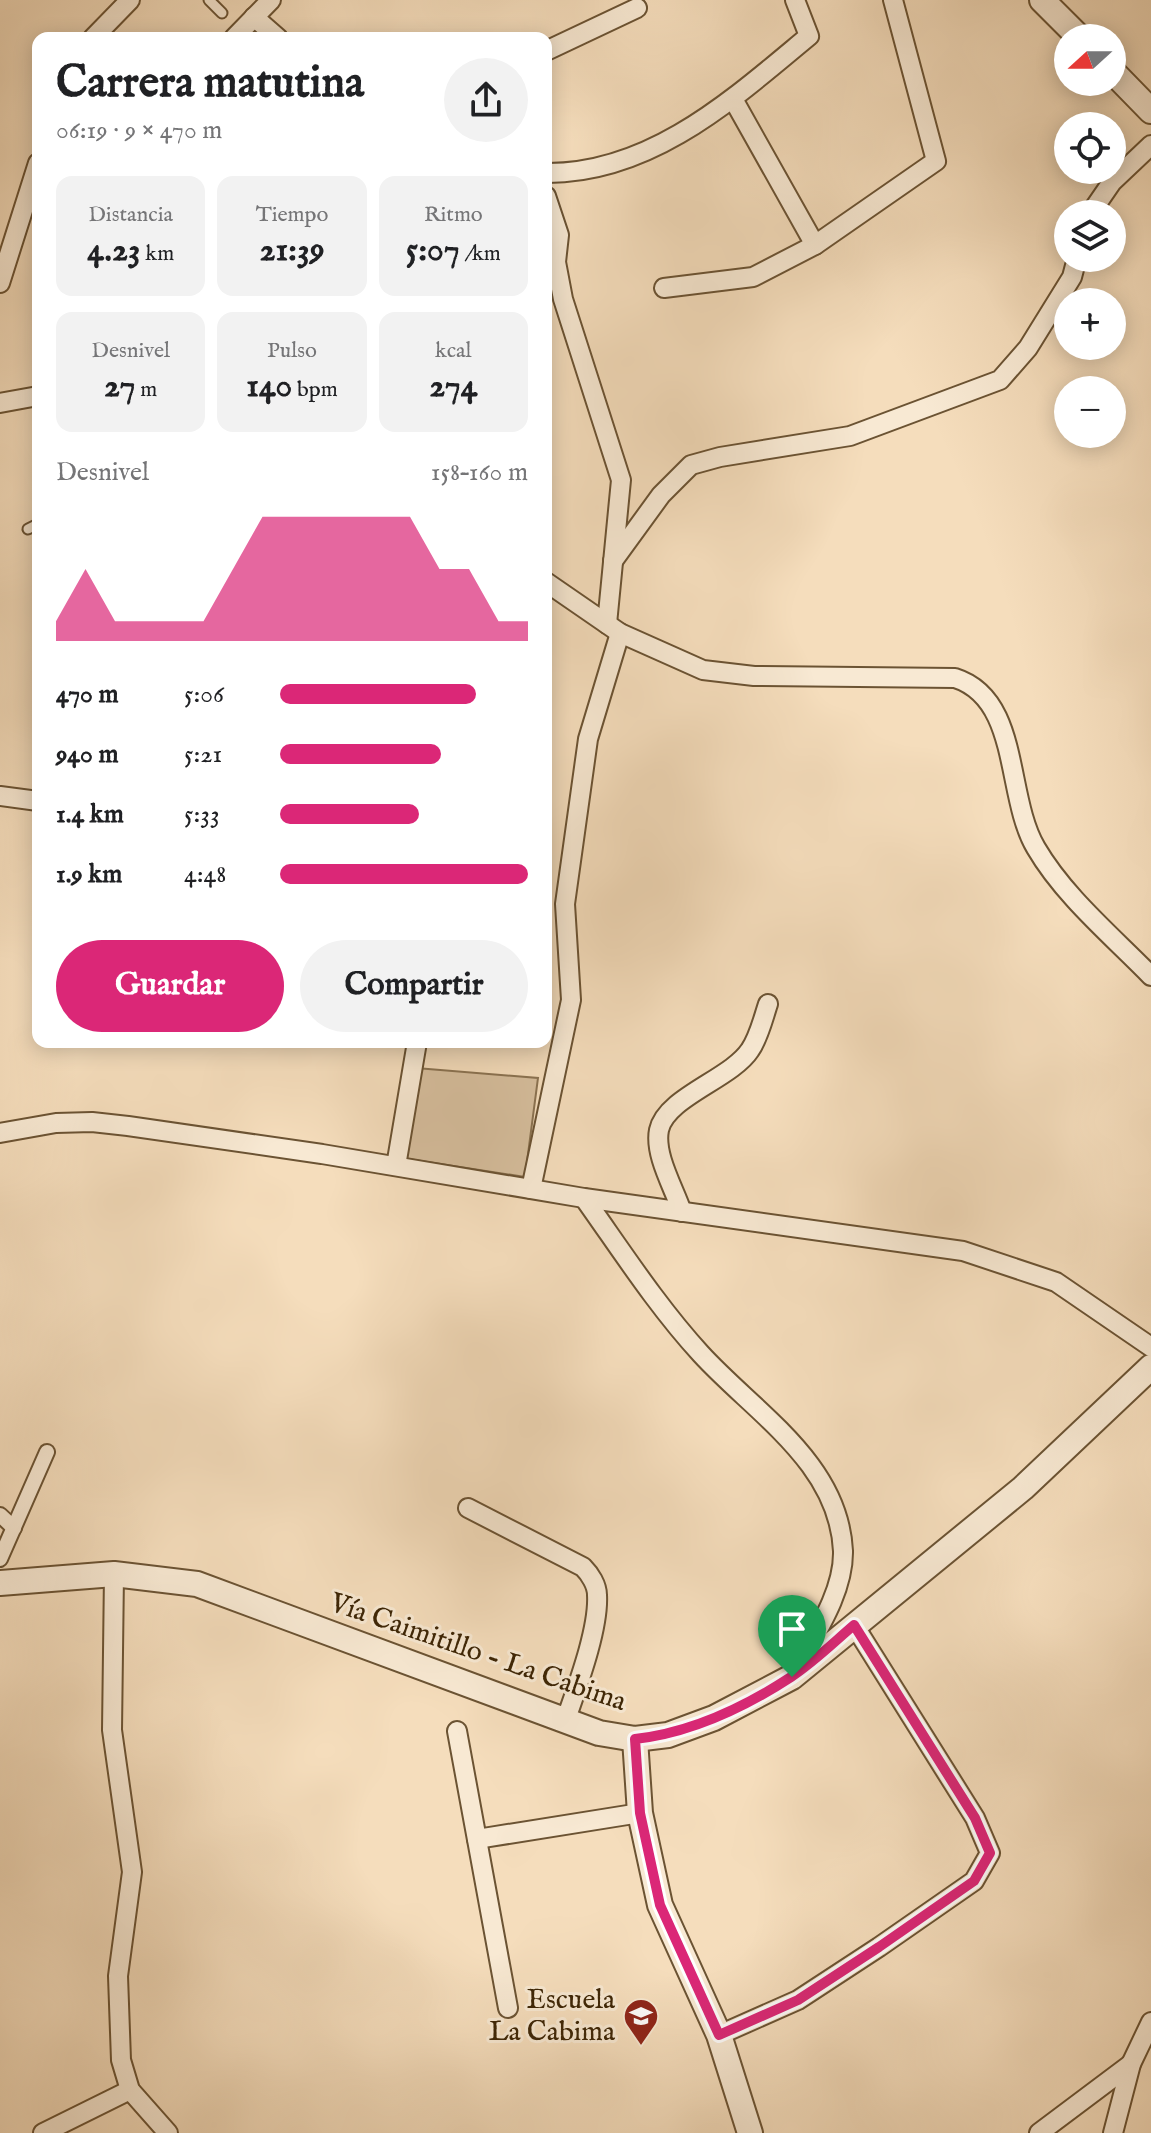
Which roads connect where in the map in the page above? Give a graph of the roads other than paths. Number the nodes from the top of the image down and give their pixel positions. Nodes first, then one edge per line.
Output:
1 (130, 0) edge
2 (209, 0) edge
3 (271, 0) edge
4 (656, 0) edge
5 (795, 0) edge
6 (893, 0) edge
7 (1042, 0) edge
8 (635, 4) edge
9 (222, 13) dead end
10 (254, 17) junction
11 (1066, 24) edge
12 (99, 32) edge
13 (240, 32) edge
14 (271, 32) edge
15 (552, 48) edge
16 (1126, 85) edge
17 (733, 99) junction
18 (1151, 111) edge
19 (1151, 145) edge
20 (552, 172) edge
21 (32, 182) edge
22 (1100, 200) edge
23 (552, 214) edge
24 (815, 245) junction
25 (1073, 272) edge
26 (552, 274) edge
27 (0, 283) edge
28 (664, 288) dead end
29 (32, 397) edge
30 (0, 403) edge
31 (32, 527) edge
32 (28, 529) dead end
33 (613, 561) junction
34 (552, 586) edge
35 (614, 629) junction
36 (0, 796) edge
37 (32, 800) edge
38 (1151, 976) edge
39 (768, 1004) dead end
40 (416, 1048) edge
41 (0, 1133) edge
42 (396, 1166) junction
43 (531, 1189) junction
44 (584, 1198) junction
45 (682, 1212) junction
46 (1151, 1347) edge
47 (1151, 1367) edge
48 (47, 1452) dead end
49 (468, 1508) dead end
50 (0, 1515) edge
51 (14, 1528) junction
52 (0, 1559) edge
53 (114, 1574) junction
54 (0, 1583) edge
55 (854, 1625) junction
56 (792, 1677) junction
57 (566, 1719) junction
58 (457, 1731) dead end
59 (635, 1739) junction
60 (640, 1813) junction
61 (477, 1839) junction
62 (508, 2008) dead end
63 (1151, 2022) edge
64 (719, 2035) junction
65 (1131, 2064) junction
66 (130, 2090) junction
67 (43, 2133) edge
68 (168, 2133) edge
69 (750, 2133) edge
70 (1039, 2133) edge
71 (1113, 2133) edge

1 - 12 street
2 - 9 lane
3 - 10 street
4 - 8 street
5 - 17 street
6 - 24 street
7 - 11 street
8 - 15 street
10 - 13 street
10 - 14 street
16 - 18 street
17 - 20 street
17 - 24 street
19 - 22 street
21 - 27 street
23 - 26 street
24 - 28 street
25 - 33 street
26 - 33 street
29 - 30 street
31 - 32 lane
33 - 35 street
34 - 35 street
35 - 38 street
35 - 43 street
36 - 37 street
39 - 45 street
40 - 42 street
41 - 42 street
42 - 43 street
43 - 44 street
44 - 45 street
44 - 56 street
45 - 46 street
47 - 55 street, Vía Caimitillo - La Cabima
48 - 51 street
49 - 57 street
50 - 51 street
51 - 52 street
53 - 54 street, Vía Caimitillo - La Cabima
53 - 57 street, Vía Caimitillo - La Cabima
53 - 66 street
55 - 56 street, Vía Caimitillo - La Cabima
55 - 64 street
56 - 59 street, Vía Caimitillo - La Cabima
57 - 59 street, Vía Caimitillo - La Cabima
58 - 61 street
59 - 60 street
60 - 61 street
60 - 64 street
61 - 62 street
63 - 65 street
64 - 69 street
65 - 70 street
65 - 71 street
66 - 67 street
66 - 68 street

